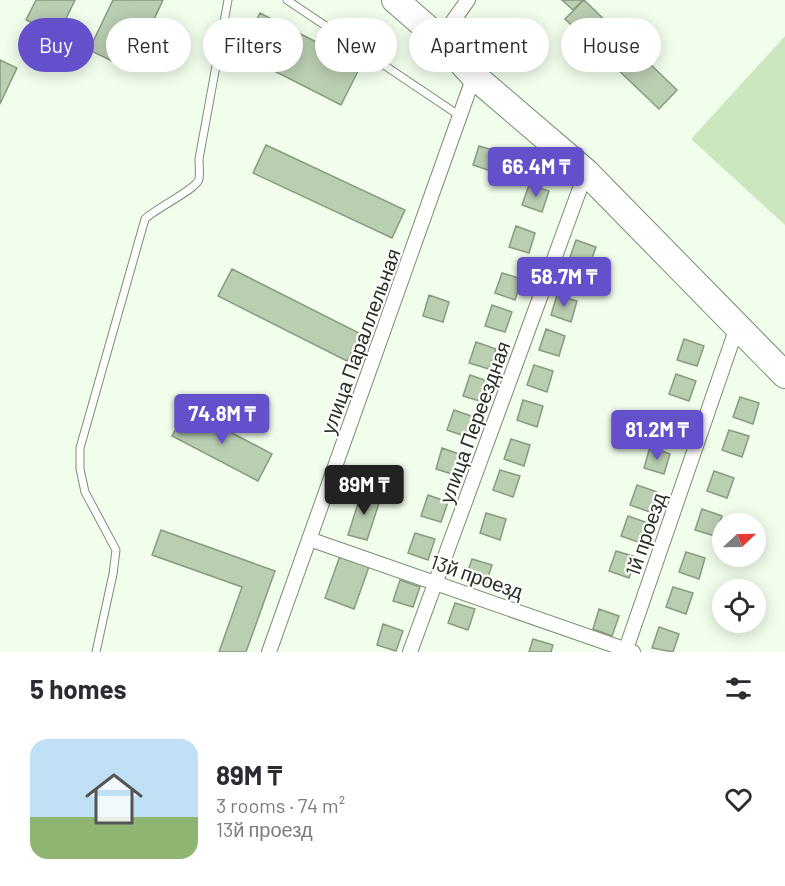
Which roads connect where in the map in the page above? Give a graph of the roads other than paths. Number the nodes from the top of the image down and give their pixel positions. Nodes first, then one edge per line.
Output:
1 (228, 0) edge
2 (287, 0) edge
3 (395, 0) edge
4 (468, 0) edge
5 (416, 18) edge
6 (455, 18) edge
7 (470, 72) edge
8 (474, 76) junction
9 (460, 116) junction
10 (586, 172) junction
11 (737, 327) junction
12 (785, 375) edge
13 (309, 539) junction
14 (435, 582) junction
15 (628, 651) edge
16 (96, 652) edge
17 (269, 652) edge
18 (410, 652) edge

1 - 16 lane
2 - 9 lane
3 - 5 highway
4 - 6 street
7 - 8 highway
8 - 9 street, улица Параллельная
8 - 10 highway
9 - 13 street, улица Параллельная
10 - 11 highway
10 - 14 street, улица Переездная
11 - 12 highway
11 - 15 street, 1й проезд
13 - 14 street, 13й проезд
13 - 17 street, улица Параллельная
14 - 15 street, 13й проезд
14 - 18 street, улица Переездная

